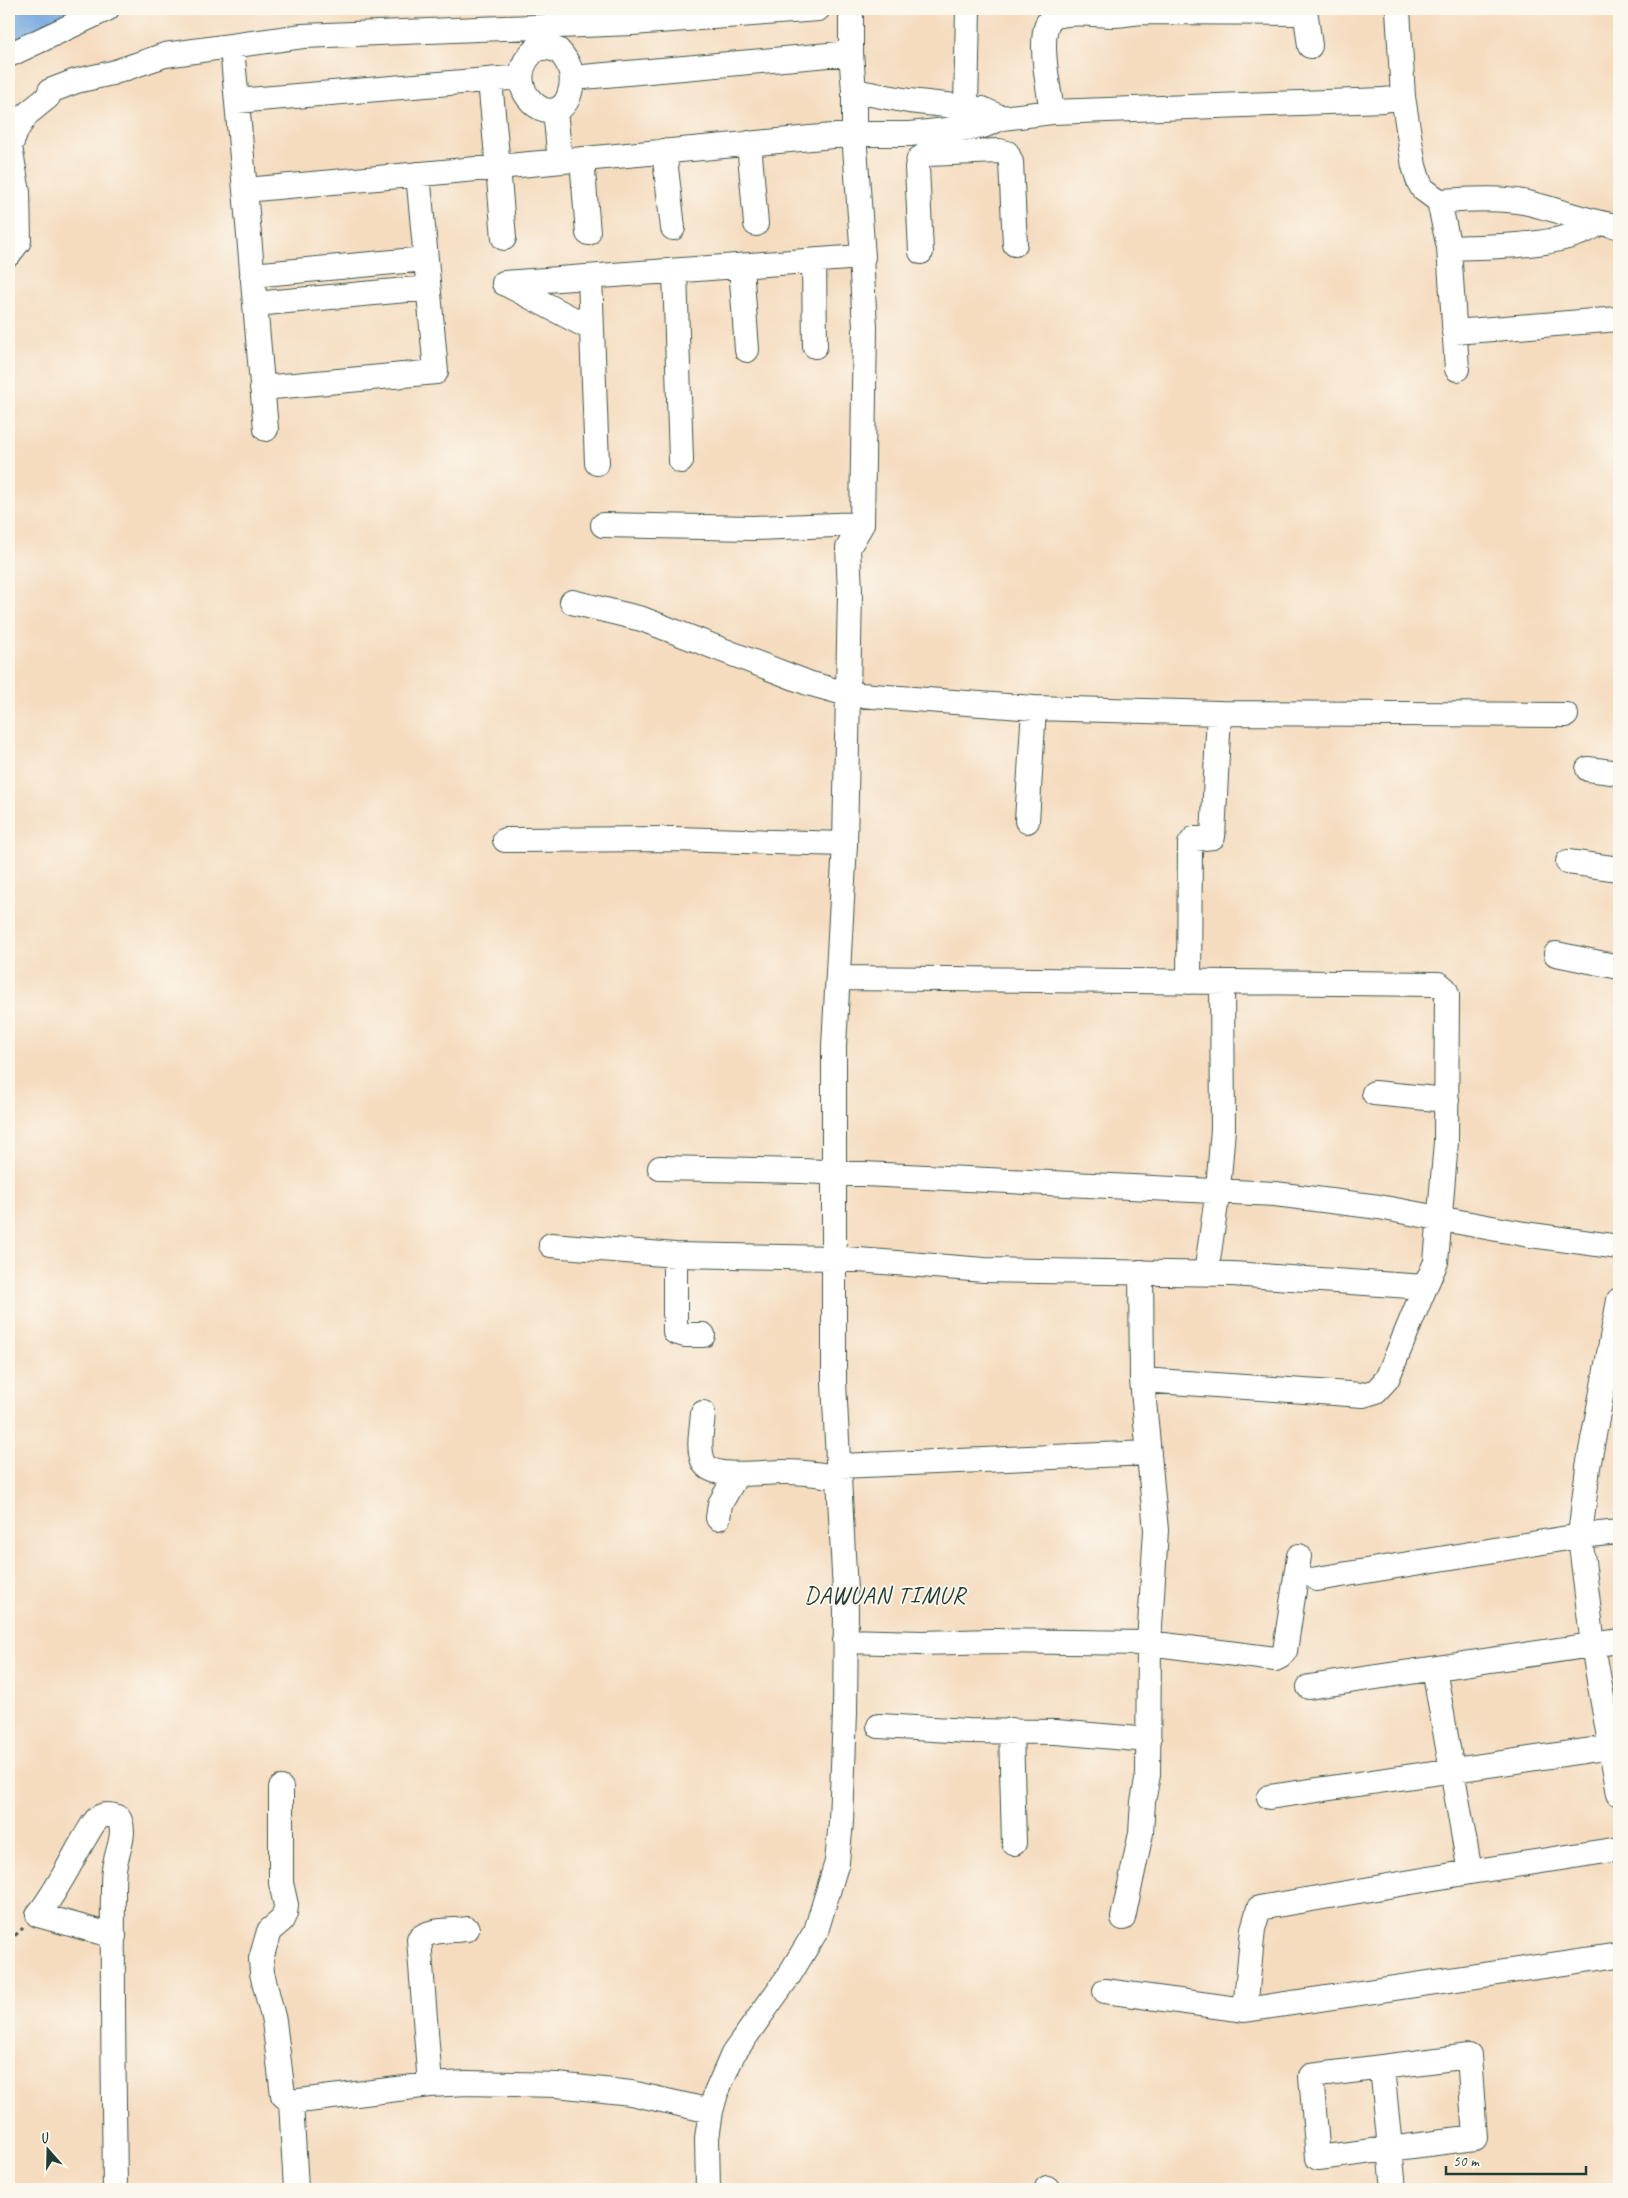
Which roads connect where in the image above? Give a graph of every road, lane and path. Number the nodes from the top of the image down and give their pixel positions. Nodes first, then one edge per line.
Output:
1 (107, 9) edge
2 (818, 9) edge
3 (851, 9) edge
4 (968, 9) edge
5 (1398, 9) edge
6 (1141, 11) edge
7 (1305, 11) edge
8 (1310, 46) dead end
9 (850, 53) junction
10 (9, 55) edge
11 (233, 59) dead end
12 (521, 77) junction
13 (572, 78) junction
14 (490, 81) junction
15 (854, 91) junction
16 (1402, 97) junction
17 (237, 101) junction
18 (909, 101) junction
19 (966, 108) junction
20 (555, 110) junction
21 (1052, 112) junction
22 (992, 122) junction
23 (854, 134) junction
24 (910, 134) junction
25 (749, 143) junction
26 (664, 151) junction
27 (984, 152) junction
28 (571, 160) junction
29 (498, 167) junction
30 (418, 174) junction
31 (245, 190) junction
32 (1439, 202) junction
33 (756, 224) dead end
34 (1609, 225) edge
35 (673, 228) dead end
36 (588, 233) dead end
37 (504, 238) dead end
38 (1015, 244) dead end
39 (1449, 248) junction
40 (921, 252) dead end
41 (9, 254) edge
42 (861, 257) junction
43 (426, 259) junction
44 (814, 261) junction
45 (741, 266) junction
46 (675, 272) junction
47 (252, 275) junction
48 (590, 277) junction
49 (428, 288) junction
50 (255, 304) junction
51 (1619, 319) edge
52 (592, 329) junction
53 (1454, 332) junction
54 (815, 346) dead end
55 (746, 350) dead end
56 (1457, 369) dead end
57 (262, 388) junction
58 (266, 429) dead end
59 (681, 460) dead end
60 (597, 463) dead end
61 (862, 524) junction
62 (604, 525) dead end
63 (572, 602) dead end
64 (847, 694) junction
65 (1034, 708) junction
66 (1219, 713) junction
67 (1566, 715) dead end
68 (1588, 769) dead end
69 (1619, 773) edge
70 (1027, 821) dead end
71 (505, 840) dead end
72 (845, 844) junction
73 (1568, 862) dead end
74 (1619, 868) edge
75 (1556, 954) dead end
76 (1619, 967) edge
77 (839, 978) junction
78 (1189, 982) junction
79 (1222, 982) junction
80 (1374, 1093) dead end
81 (1447, 1100) junction
82 (660, 1168) dead end
83 (833, 1172) junction
84 (1218, 1190) junction
85 (1440, 1217) junction
86 (550, 1245) dead end
87 (1619, 1247) edge
88 (675, 1255) junction
89 (833, 1258) junction
90 (1141, 1272) junction
91 (1206, 1274) junction
92 (1425, 1288) junction
93 (1619, 1300) edge
94 (703, 1335) dead end
95 (1142, 1380) junction
96 (703, 1413) dead end
97 (1149, 1454) junction
98 (840, 1471) junction
99 (736, 1474) junction
100 (718, 1518) dead end
101 (1619, 1532) edge
102 (1580, 1536) junction
103 (1299, 1556) dead end
104 (1317, 1579) dead end
105 (845, 1641) junction
106 (1619, 1641) edge
107 (1149, 1643) junction
108 (1593, 1646) junction
109 (1434, 1670) junction
110 (1309, 1687) dead end
111 (879, 1726) dead end
112 (1011, 1730) junction
113 (1149, 1740) junction
114 (1615, 1747) edge
115 (1452, 1772) junction
116 (281, 1788) dead end
117 (1619, 1794) edge
118 (1269, 1797) dead end
119 (1014, 1843) dead end
120 (1619, 1850) edge
121 (1470, 1872) junction
122 (1123, 1918) dead end
123 (467, 1929) dead end
124 (114, 1936) junction
125 (1619, 1955) edge
126 (1105, 1991) dead end
127 (1245, 2010) junction
128 (1382, 2067) junction
129 (430, 2085) junction
130 (291, 2102) junction
131 (710, 2111) junction
132 (1390, 2149) junction
133 (115, 2189) edge
134 (296, 2189) edge
135 (708, 2189) edge
136 (1394, 2189) edge

1 - 10 street
2 - 41 street
3 - 9 street
4 - 19 street
5 - 16 street
6 - 7 street
6 - 21 street
7 - 8 street
9 - 13 street
9 - 15 street
11 - 17 street
12 - 13 street
12 - 14 street
12 - 20 street
13 - 20 street
14 - 17 street
14 - 29 street
15 - 18 street
15 - 23 street
16 - 21 street
16 - 32 street
17 - 31 street
18 - 19 street
18 - 24 street
19 - 22 street
20 - 28 street
21 - 22 street
22 - 24 street
22 - 27 street
23 - 24 street
23 - 25 street
23 - 42 street
25 - 26 street
25 - 33 street
26 - 28 street
26 - 35 street
27 - 38 street
27 - 40 street
28 - 29 street
28 - 36 street
29 - 30 street
29 - 37 street
30 - 31 street
30 - 43 street
31 - 47 street
32 - 34 street
32 - 39 street
34 - 39 street
39 - 53 street
42 - 44 street
42 - 61 street
43 - 47 street
43 - 49 street
44 - 45 street
44 - 54 street
45 - 46 street
45 - 55 street
46 - 48 street
46 - 59 street
47 - 50 street
48 - 52 street
48 - 52 street
49 - 50 street
49 - 57 street
50 - 57 street
51 - 53 street
52 - 60 street
53 - 56 street
57 - 58 street
61 - 62 street
61 - 64 street
63 - 64 street
64 - 65 street
64 - 72 street
65 - 66 street
65 - 70 street
66 - 67 street
66 - 78 street
68 - 69 street
71 - 72 street
72 - 77 street
73 - 74 street
75 - 76 street
77 - 78 street
77 - 83 street
78 - 79 street
79 - 81 street
79 - 84 street
80 - 81 street
81 - 85 street
82 - 83 street
83 - 84 street
83 - 89 street
84 - 85 street
84 - 91 street
85 - 87 street
85 - 92 street
86 - 88 street
88 - 89 street
88 - 94 street
89 - 90 street
89 - 98 street
90 - 91 street
90 - 95 street
91 - 92 street
92 - 95 street
93 - 102 street
95 - 97 street
96 - 99 street
97 - 98 street
97 - 107 street
98 - 99 street
98 - 105 street
99 - 100 street
101 - 102 street
102 - 104 street
102 - 108 street
103 - 107 street
105 - 107 street
105 - 131 street
106 - 108 street
107 - 113 street
108 - 109 street
108 - 114 street
109 - 110 street
109 - 115 street
111 - 112 street
112 - 113 street
112 - 119 street
113 - 122 street
114 - 115 street
114 - 117 street
115 - 118 street
115 - 121 street
116 - 130 street
120 - 121 street
121 - 127 street
123 - 129 street
124 - 124 street
124 - 133 street
125 - 127 street
126 - 127 street
128 - 132 street
128 - 132 street
128 - 132 street
129 - 130 street
129 - 131 street
130 - 134 street
131 - 135 street
132 - 136 street

